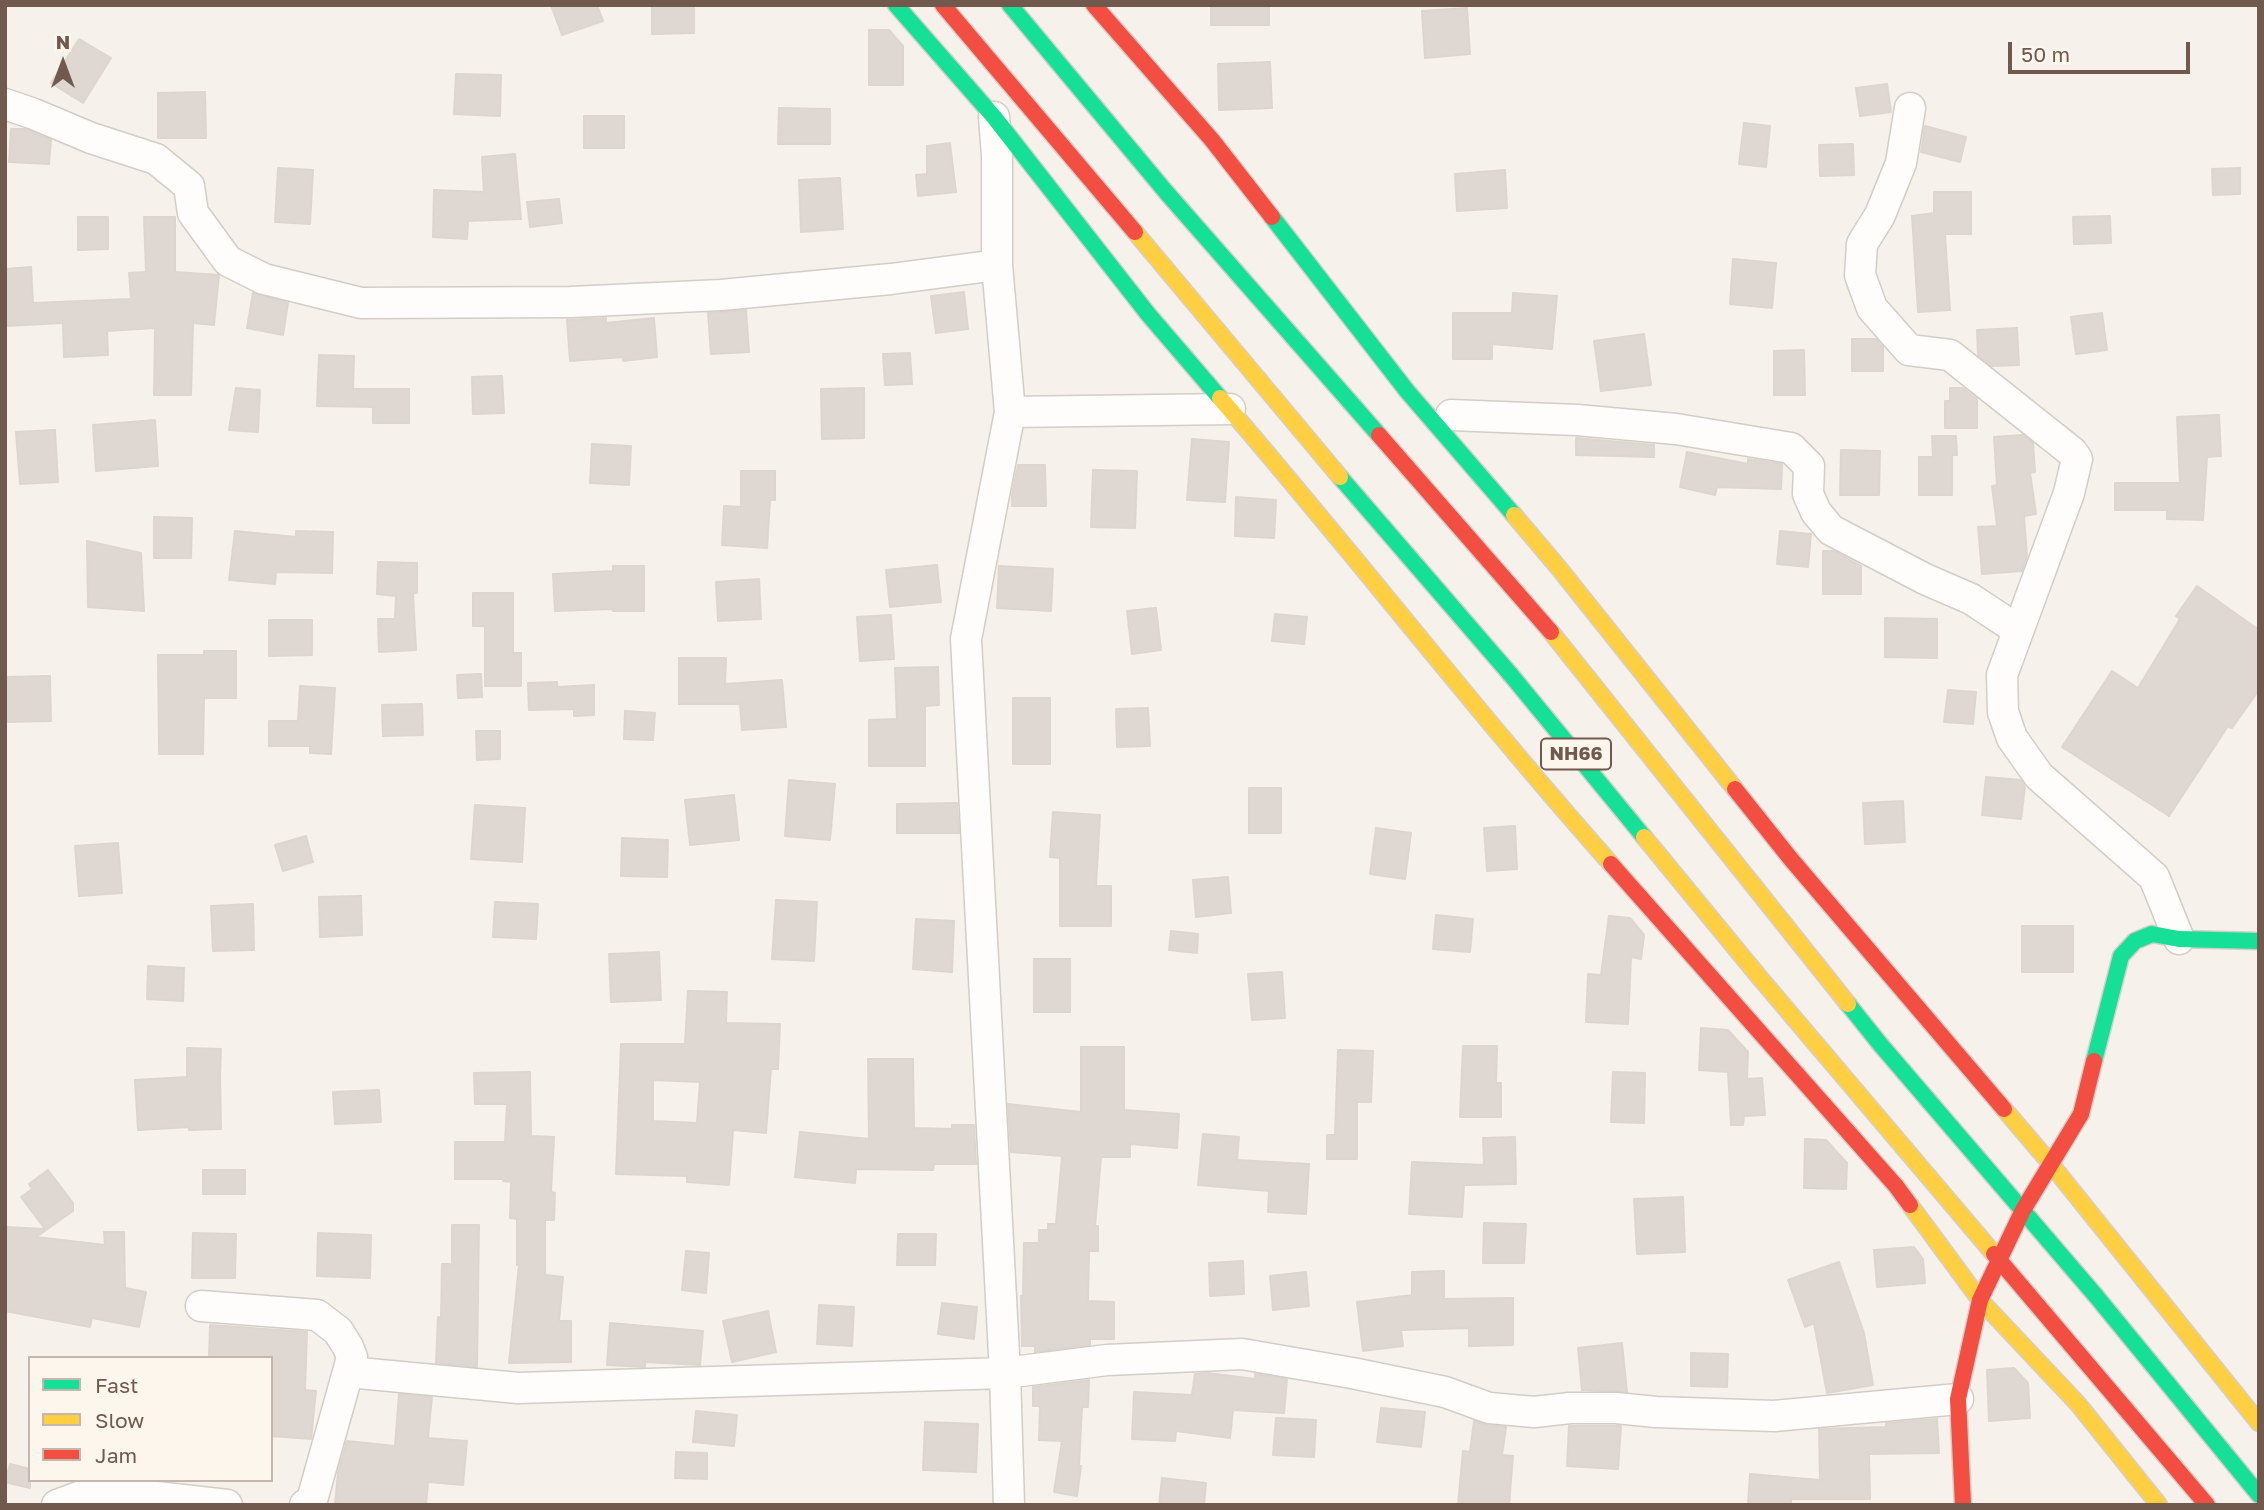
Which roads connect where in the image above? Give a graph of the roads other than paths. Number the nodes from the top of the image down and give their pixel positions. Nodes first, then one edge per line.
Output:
1 (896, 5) edge
2 (943, 5) edge
3 (1010, 5) edge
4 (1094, 5) edge
5 (5, 104) edge
6 (1910, 108) dead end
7 (994, 117) junction
8 (997, 265) junction
9 (1230, 409) junction
10 (1010, 412) junction
11 (1451, 415) dead end
12 (2018, 630) junction
13 (2179, 939) junction
14 (2259, 941) edge
15 (2050, 1163) junction
16 (2023, 1210) junction
17 (2000, 1262) junction
18 (1980, 1300) junction
19 (201, 1306) dead end
20 (348, 1372) junction
21 (1005, 1373) junction
22 (1958, 1399) junction
23 (2259, 1423) edge
24 (2259, 1495) edge
25 (57, 1505) edge
26 (227, 1505) edge
27 (305, 1505) edge
28 (1009, 1505) edge
29 (1963, 1505) edge
30 (2159, 1505) edge
31 (2207, 1505) edge

1 - 7 main road
2 - 17 main road, NH66
3 - 16 main road, NH66
4 - 15 main road
5 - 8 street
6 - 12 street
7 - 8 street
7 - 9 main road
8 - 10 street
9 - 10 street
9 - 18 main road
10 - 21 street
11 - 12 street
12 - 13 street
13 - 14 main road
13 - 15 main road
15 - 16 main road
15 - 23 main road
16 - 17 main road
16 - 24 main road, NH66
17 - 18 main road
17 - 31 main road, NH66
18 - 22 main road
18 - 30 main road
19 - 20 street
20 - 21 street
20 - 27 street
21 - 22 street
21 - 28 street
22 - 29 main road
25 - 26 street

